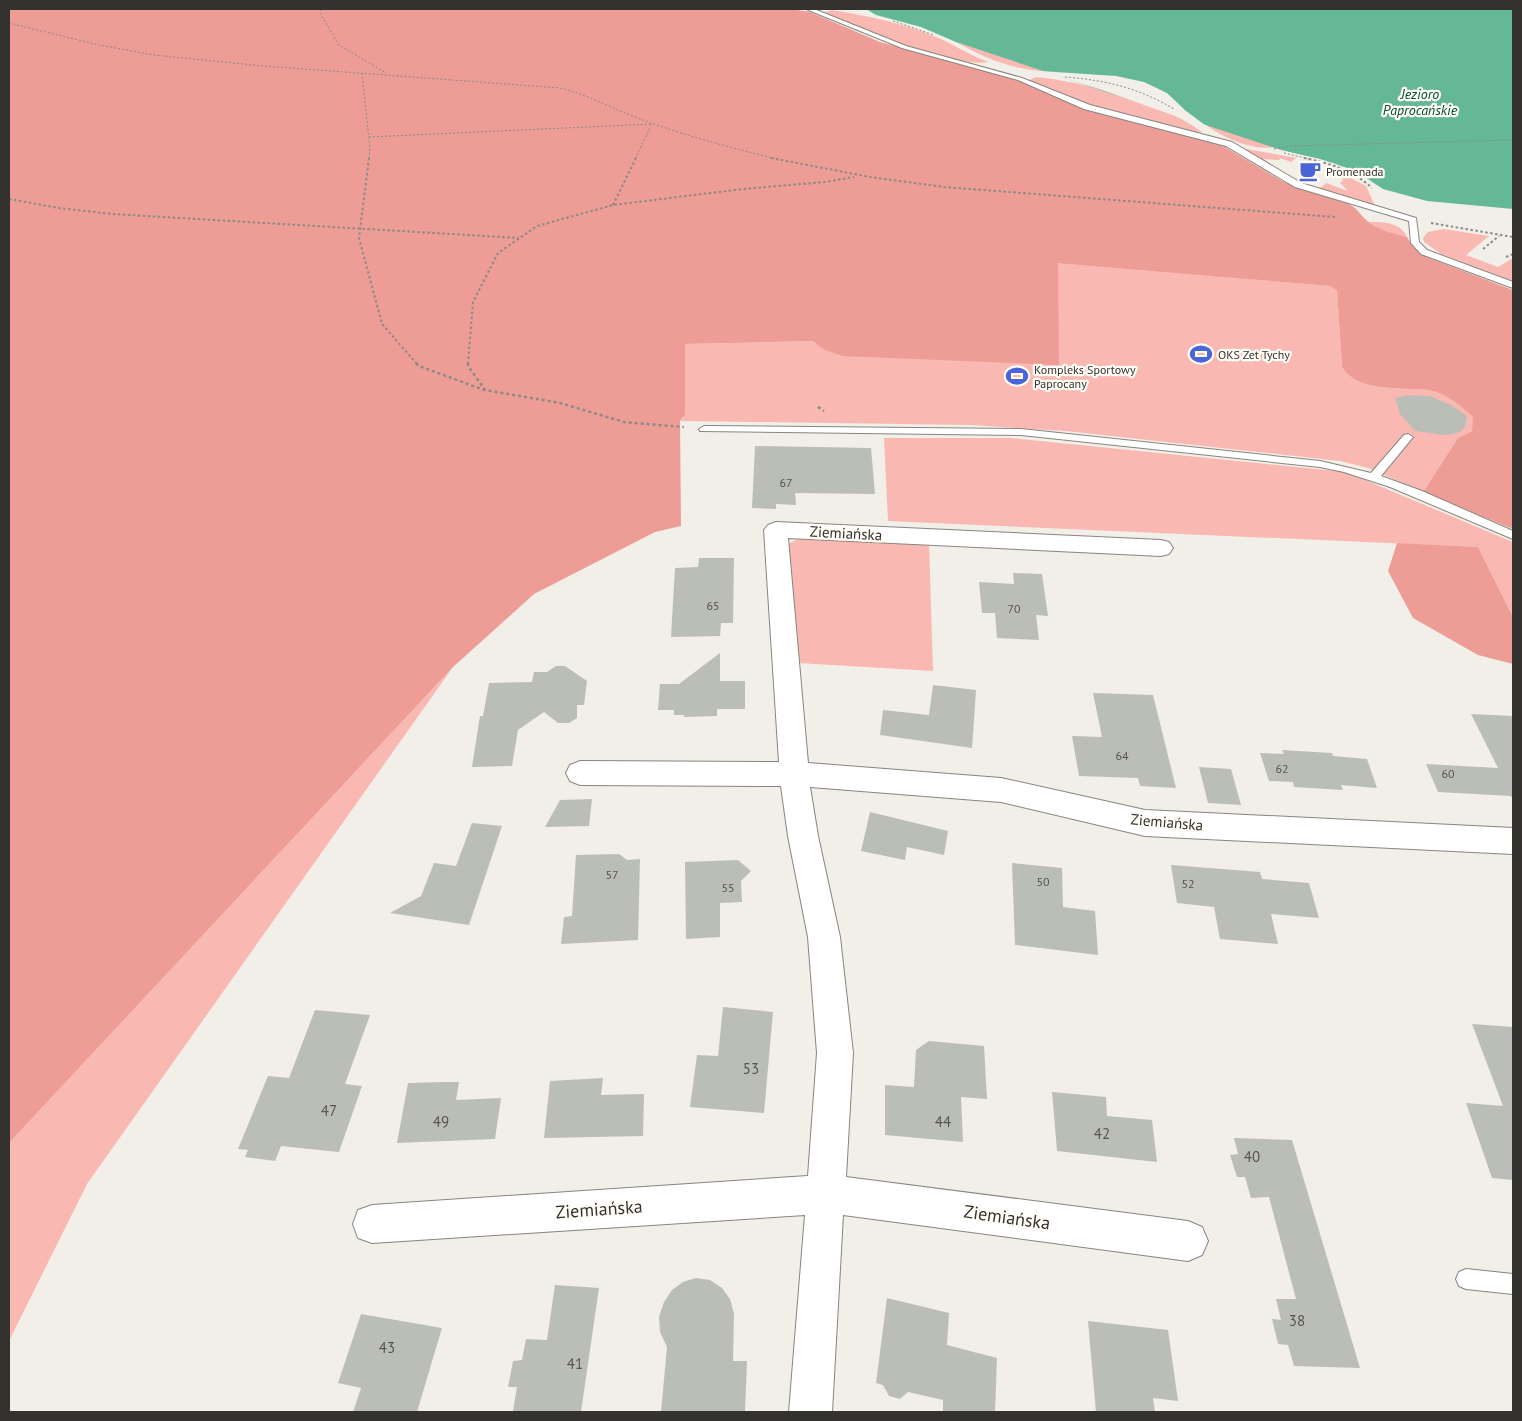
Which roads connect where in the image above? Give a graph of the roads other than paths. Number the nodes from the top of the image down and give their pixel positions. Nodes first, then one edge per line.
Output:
1 (808, 9) edge
2 (1513, 285) edge
3 (704, 429) road end
4 (1408, 437) dead end
5 (1374, 477) junction
6 (1513, 535) edge
7 (1161, 548) dead end
8 (580, 773) dead end
9 (794, 774) junction
10 (1513, 841) edge
11 (826, 1194) junction
12 (372, 1224) dead end
13 (1188, 1241) dead end
14 (1466, 1279) dead end
15 (1513, 1284) edge
16 (811, 1412) edge

1 - 2 lane
3 - 5 lane
4 - 5 lane
5 - 6 lane
7 - 9 street, Ziemiańska
8 - 9 street, Ziemiańska
9 - 10 street, Ziemiańska
9 - 11 street, Ziemiańska
11 - 12 street, Ziemiańska
11 - 13 street, Ziemiańska
11 - 16 street, Ziemiańska
14 - 15 lane

